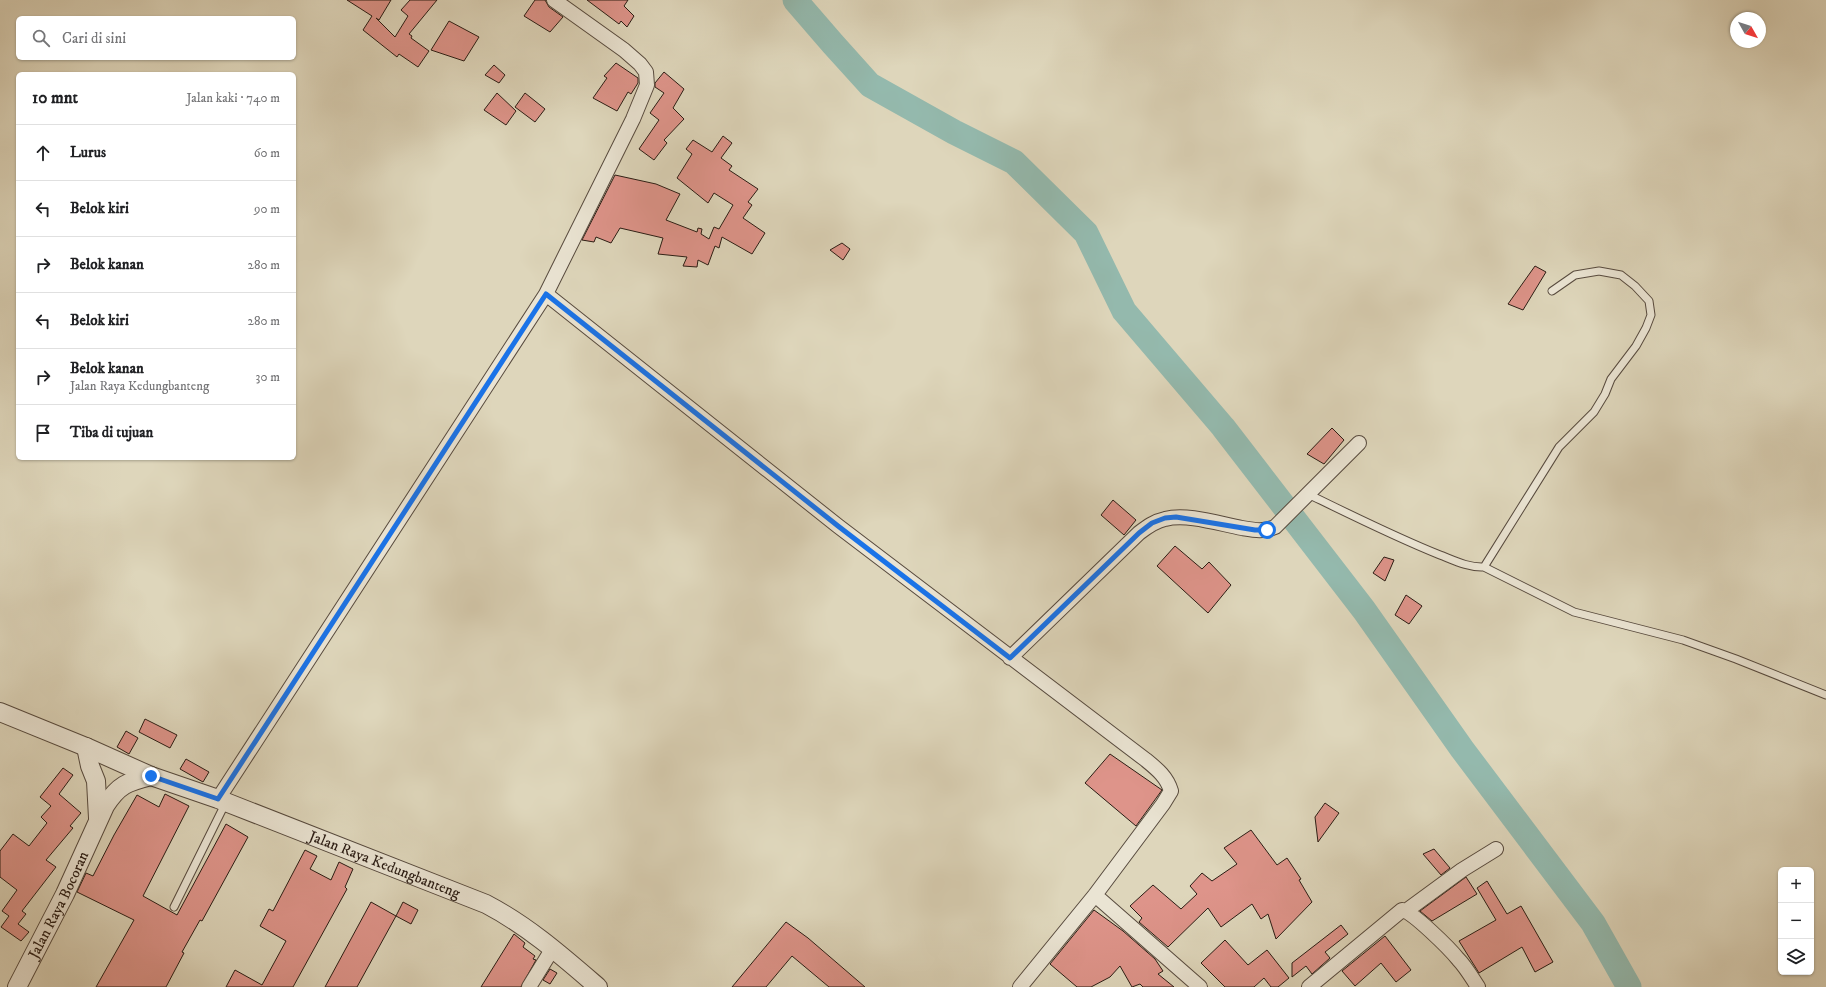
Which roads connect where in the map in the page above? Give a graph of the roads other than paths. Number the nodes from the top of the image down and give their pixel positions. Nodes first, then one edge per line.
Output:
1 (554, 0) edge
2 (1552, 291) dead end
3 (546, 294) junction
4 (1359, 443) dead end
5 (1304, 498) junction
6 (1484, 567) junction
7 (1010, 658) junction
8 (1826, 695) edge
9 (0, 712) edge
10 (86, 747) junction
11 (151, 776) junction
12 (222, 800) junction
13 (98, 822) junction
14 (1496, 848) dead end
15 (1095, 895) junction
16 (174, 907) dead end
17 (1406, 911) junction
18 (553, 948) junction
19 (17, 987) edge
20 (529, 987) edge
21 (598, 987) edge
22 (1020, 987) edge
23 (1200, 987) edge
24 (1309, 987) edge
25 (1478, 987) edge

1 - 3 street
2 - 6 lane
3 - 7 street
3 - 12 street
4 - 5 street
5 - 6 lane
5 - 7 street
6 - 8 lane
7 - 15 street
9 - 10 street, Jalan Raya Kedungbanteng
10 - 11 street, Jalan Raya Kedungbanteng
10 - 13 street
11 - 12 street, Jalan Raya Kedungbanteng
11 - 13 street, Jalan Raya Bocoran
12 - 16 lane
12 - 18 street, Jalan Raya Kedungbanteng
13 - 19 street, Jalan Raya Bocoran
14 - 17 street
15 - 22 street
15 - 23 street
17 - 24 street
17 - 25 street
18 - 20 street
18 - 21 street, Jalan Raya Kedungbanteng

